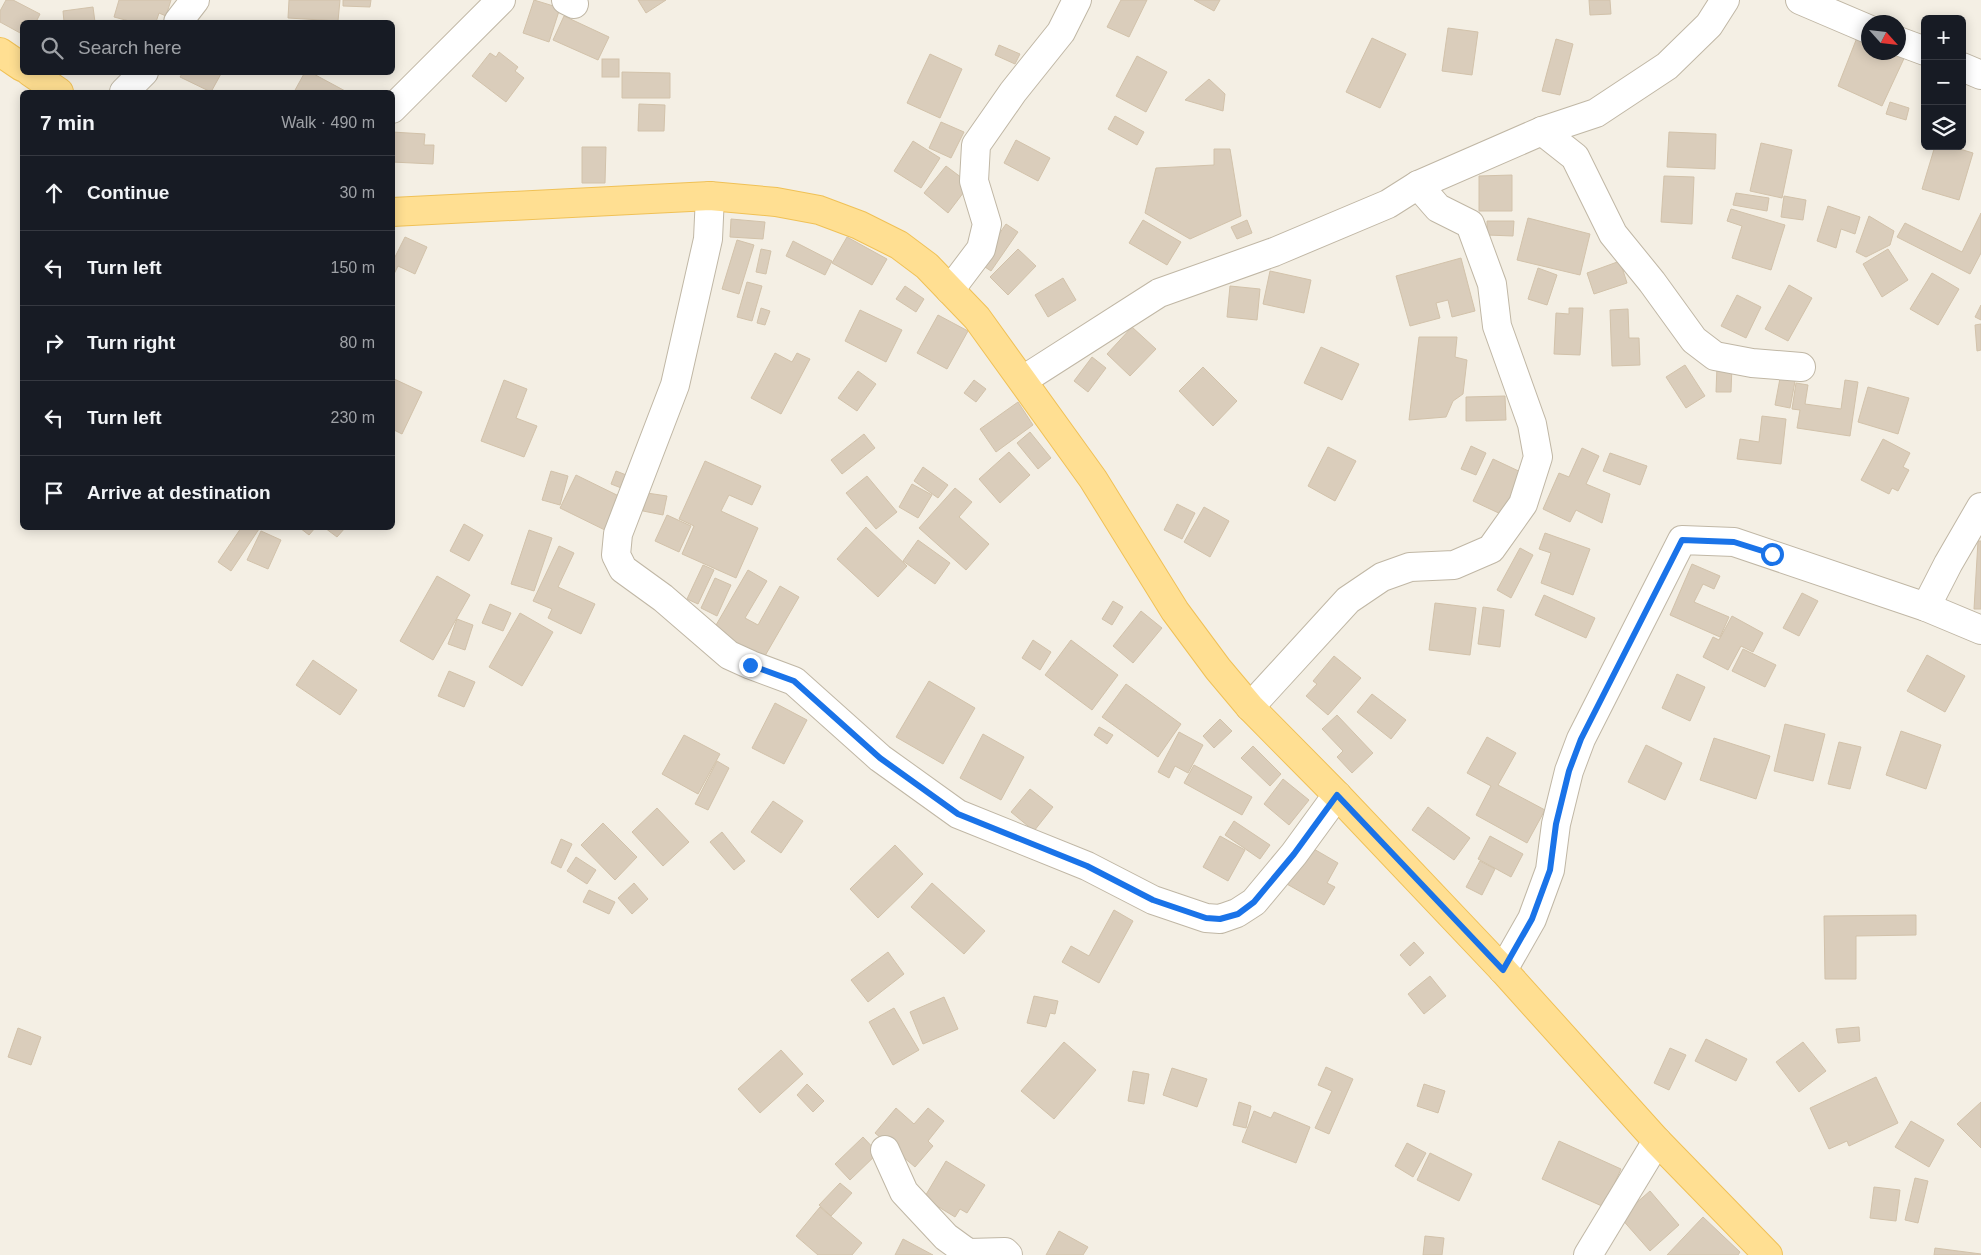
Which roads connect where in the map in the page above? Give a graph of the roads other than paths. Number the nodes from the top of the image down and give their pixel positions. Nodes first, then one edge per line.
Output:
1 (195, 0) edge
2 (500, 0) edge
3 (1077, 0) edge
4 (1724, 0) edge
5 (1800, 0) edge
6 (180, 20) edge
7 (1861, 26) edge
8 (1906, 44) edge
9 (1921, 50) edge
10 (0, 52) edge
11 (20, 67) edge
12 (1966, 69) edge
13 (34, 75) edge
14 (141, 75) edge
15 (1981, 75) edge
16 (56, 90) edge
17 (126, 90) edge
18 (395, 106) edge
19 (1542, 130) junction
20 (1418, 185) junction
21 (710, 196) junction
22 (395, 212) edge
23 (950, 290) junction
24 (1801, 368) dead end
25 (1023, 380) junction
26 (1981, 507) edge
27 (1926, 607) junction
28 (1981, 630) edge
29 (1250, 707) junction
30 (1337, 795) junction
31 (1503, 970) junction
32 (1657, 1141) junction
33 (885, 1150) dead end
34 (969, 1254) edge
35 (1008, 1255) edge
36 (1588, 1255) edge
37 (1768, 1255) edge

1 - 6 street
2 - 18 street
3 - 23 street
4 - 19 street
5 - 7 street
8 - 9 street
10 - 11 main road
12 - 15 street
13 - 16 main road
14 - 17 street
19 - 20 street
19 - 24 street
20 - 25 street
20 - 29 street
21 - 22 main road
21 - 23 main road
21 - 30 street
23 - 25 main road
25 - 29 main road
26 - 27 street
27 - 28 street
27 - 31 street
29 - 30 main road
30 - 31 main road
31 - 32 main road
32 - 36 street
32 - 37 main road
33 - 34 street
34 - 35 street

